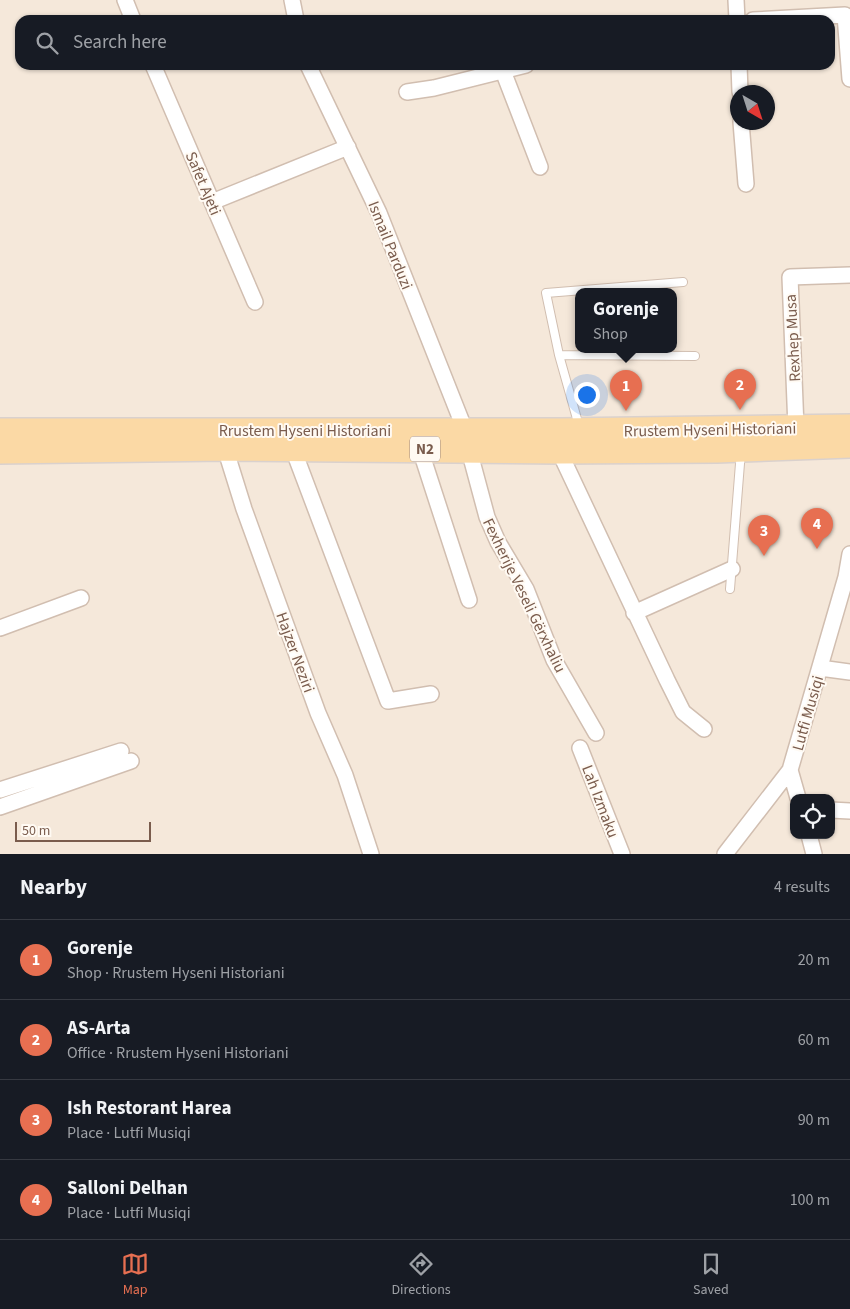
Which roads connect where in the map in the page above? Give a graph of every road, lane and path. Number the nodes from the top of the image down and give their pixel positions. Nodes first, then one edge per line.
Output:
1 (125, 0) edge
2 (292, 0) edge
3 (736, 0) edge
4 (131, 15) edge
5 (295, 15) edge
6 (737, 15) edge
7 (835, 16) edge
8 (155, 70) edge
9 (310, 70) edge
10 (507, 70) edge
11 (739, 70) edge
12 (503, 71) junction
13 (850, 79) edge
14 (740, 85) edge
15 (407, 92) dead end
16 (742, 130) edge
17 (348, 147) junction
18 (540, 166) dead end
19 (746, 184) dead end
20 (212, 202) junction
21 (850, 275) edge
22 (683, 282) dead end
23 (608, 288) edge
24 (575, 291) edge
25 (255, 302) dead end
26 (559, 355) junction
27 (695, 356) dead end
28 (850, 427) edge
29 (796, 428) junction
30 (0, 430) edge
31 (580, 431) junction
32 (467, 440) junction
33 (850, 445) edge
34 (224, 448) junction
35 (741, 448) junction
36 (420, 449) junction
37 (293, 450) junction
38 (0, 451) edge
39 (560, 451) junction
40 (850, 554) edge
41 (732, 569) junction
42 (848, 577) edge
43 (730, 589) dead end
44 (82, 598) dead end
45 (469, 600) dead end
46 (634, 613) junction
47 (0, 628) edge
48 (820, 668) junction
49 (850, 672) edge
50 (431, 694) dead end
51 (704, 730) dead end
52 (596, 734) dead end
53 (580, 748) dead end
54 (790, 770) junction
55 (0, 790) edge
56 (797, 794) edge
57 (0, 807) edge
58 (835, 810) edge
59 (850, 811) edge
60 (810, 839) edge
61 (371, 854) edge
62 (622, 854) edge
63 (725, 854) edge
64 (814, 854) edge

1 - 4 street
2 - 5 street
3 - 6 street
7 - 13 street
8 - 20 street, Safet Ajeti
9 - 17 street, Ismail Parduzi
10 - 12 street
11 - 14 street
12 - 15 street
12 - 18 street
16 - 19 street
17 - 20 street
17 - 32 street, Ismail Parduzi
20 - 25 street, Safet Ajeti
21 - 29 street, Rexhep Musa
22 - 23 lane
24 - 26 lane
26 - 27 lane
26 - 31 lane
28 - 29 main road, Rrustem Hyseni Historiani / N2
29 - 31 main road, Rrustem Hyseni Historiani / N2
30 - 32 main road, Rrustem Hyseni Historiani / N2
31 - 32 main road, Rrustem Hyseni Historiani / N2
32 - 36 main road, Rrustem Hyseni Historiani / N2
32 - 39 main road, Rrustem Hyseni Historiani / N2
32 - 52 street, Fexherije Veseli Gërxhaliu
33 - 35 main road, Rrustem Hyseni Historiani / N2
34 - 37 main road, Rrustem Hyseni Historiani / N2
34 - 38 main road, Rrustem Hyseni Historiani / N2
34 - 61 street, Hajzer Neziri
35 - 39 main road, Rrustem Hyseni Historiani / N2
35 - 41 lane
36 - 37 main road, Rrustem Hyseni Historiani / N2
36 - 45 street
37 - 50 street, Rrustem Hyseni Historiani
39 - 46 street
40 - 42 street, Lutfi Musiqi
41 - 43 lane
41 - 46 street
42 - 48 street, Lutfi Musiqi
44 - 47 street
46 - 51 street
48 - 49 street
48 - 54 street, Lutfi Musiqi
53 - 62 street, Lah Izmaku
54 - 56 street
54 - 63 street, Lutfi Musiqi
55 - 57 street
58 - 59 street
60 - 64 street

